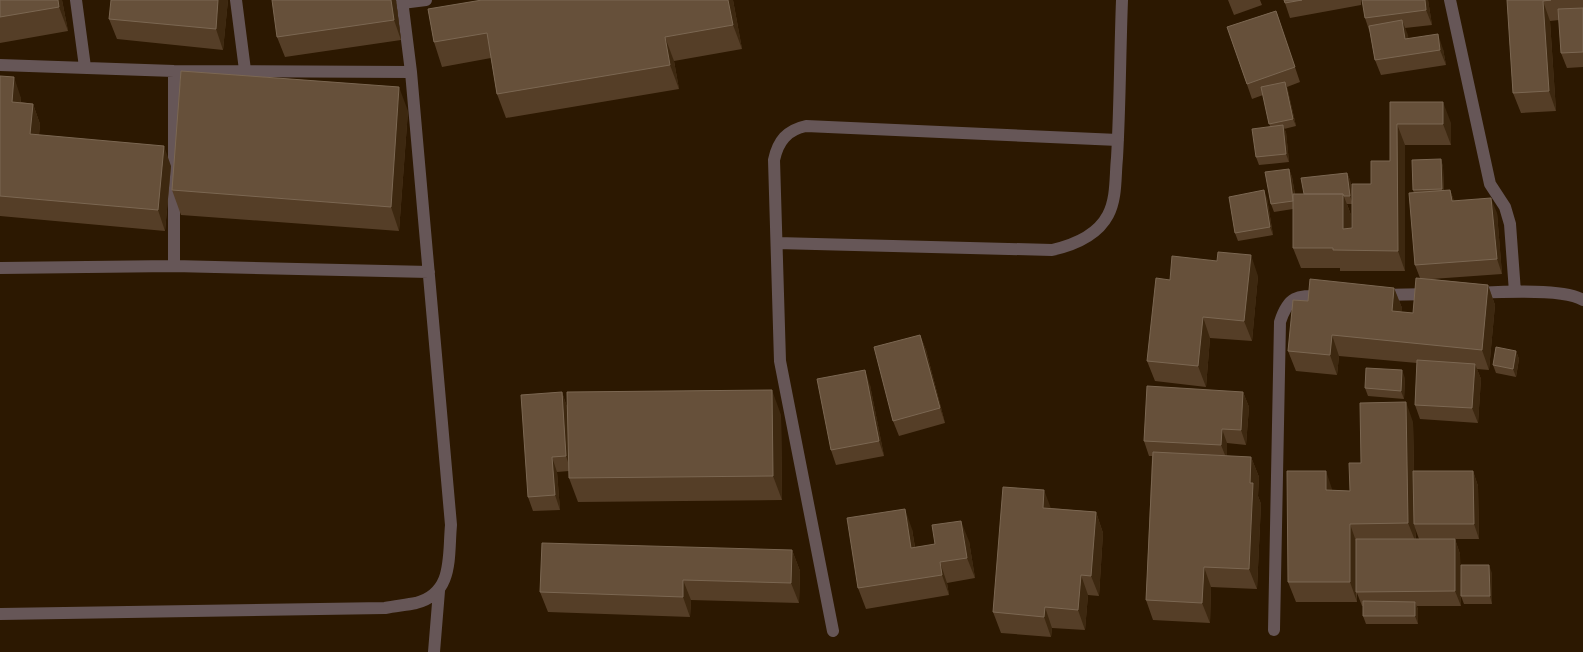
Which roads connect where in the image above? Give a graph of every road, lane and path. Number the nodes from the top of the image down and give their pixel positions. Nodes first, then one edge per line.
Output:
1 (76, 0) edge
2 (236, 0) edge
3 (426, 0) edge
4 (1122, 0) edge
5 (1450, 0) edge
6 (402, 1) edge
7 (0, 65) edge
8 (84, 67) junction
9 (245, 70) junction
10 (174, 71) junction
11 (412, 72) junction
12 (1118, 140) junction
13 (777, 243) junction
14 (174, 266) junction
15 (0, 268) edge
16 (429, 272) junction
17 (1514, 292) junction
18 (1441, 294) edge
19 (1460, 294) edge
20 (1334, 296) edge
21 (1364, 296) edge
22 (1583, 300) edge
23 (439, 591) junction
24 (0, 614) edge
25 (1274, 630) dead end
26 (832, 631) dead end
27 (434, 652) edge

1 - 8 street
2 - 9 street
3 - 6 street
4 - 12 street
5 - 17 street
6 - 11 street
7 - 8 street
8 - 10 street
9 - 10 street
9 - 11 street
10 - 14 street
11 - 16 street
12 - 13 street
12 - 13 street
13 - 26 street
14 - 15 street
14 - 16 street
16 - 23 street
17 - 19 street
17 - 22 street
18 - 21 street
20 - 25 street
23 - 24 street
23 - 27 street

